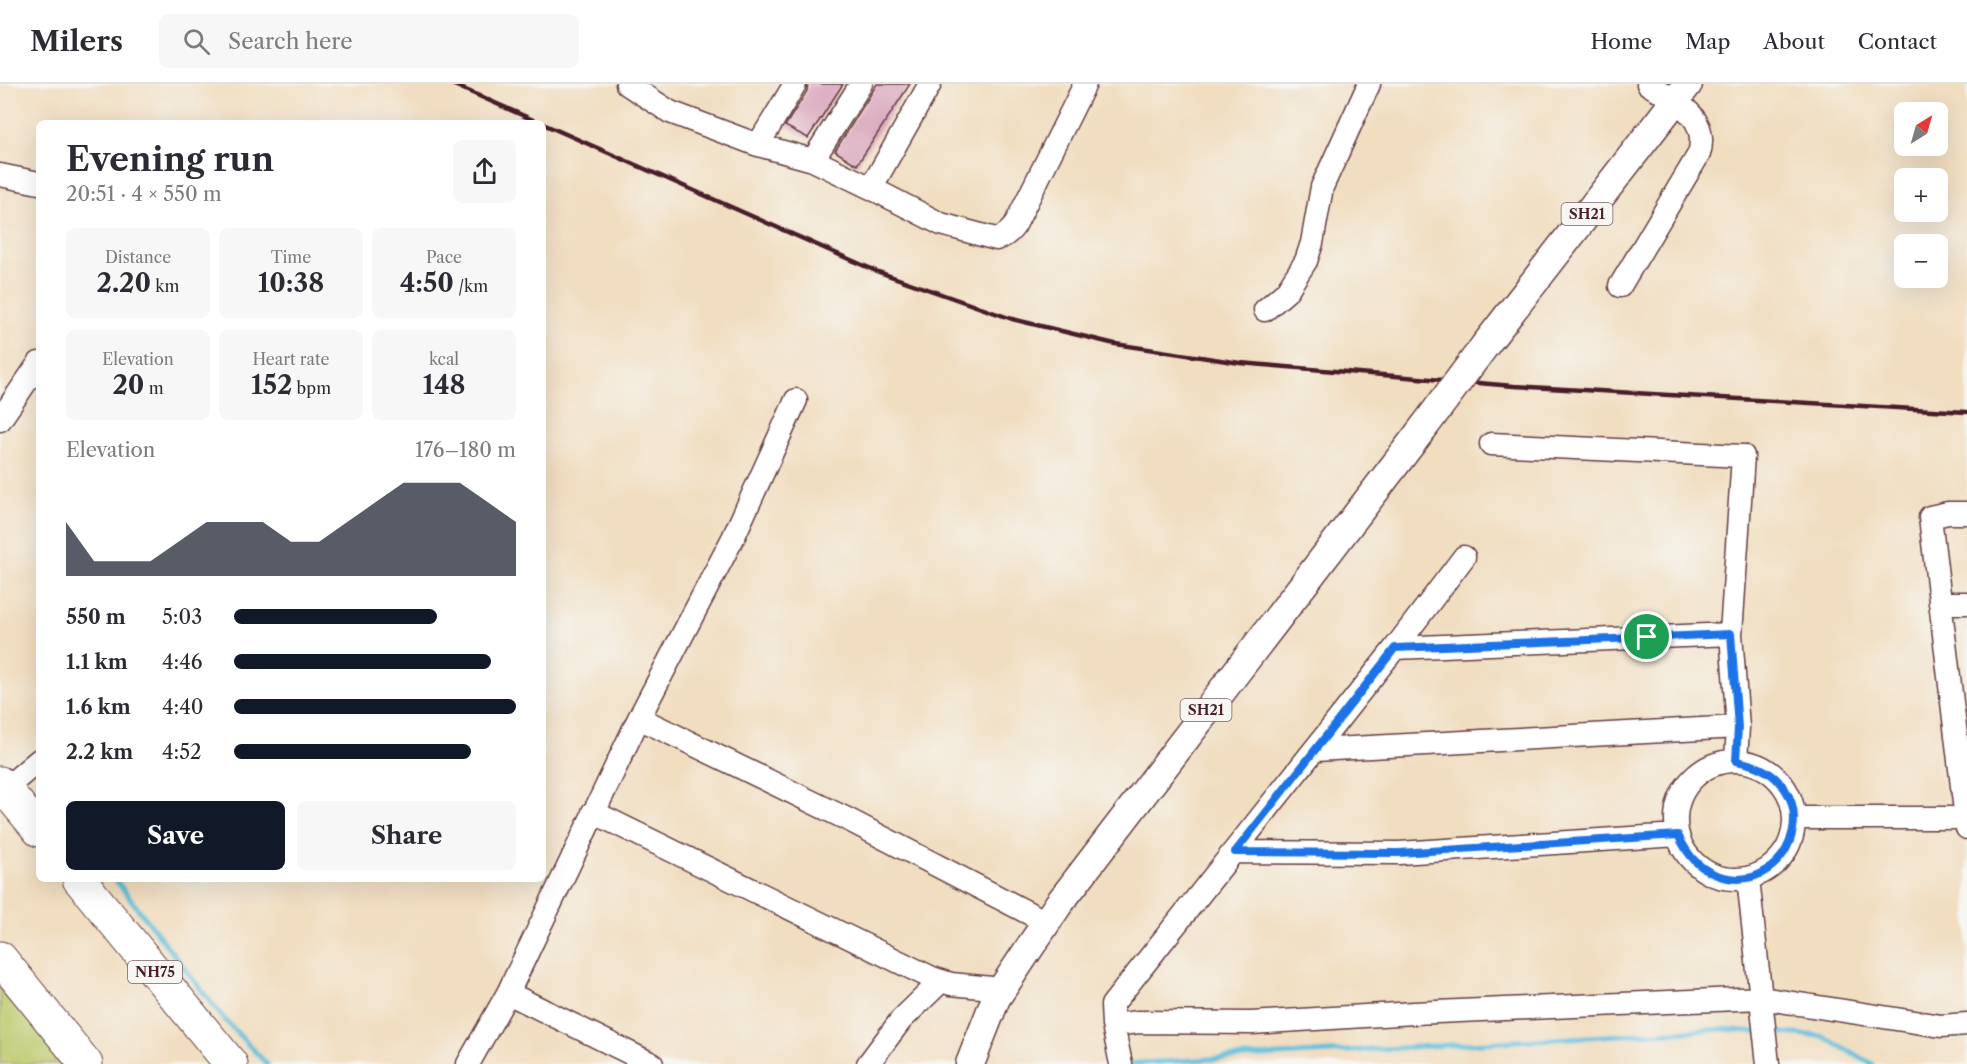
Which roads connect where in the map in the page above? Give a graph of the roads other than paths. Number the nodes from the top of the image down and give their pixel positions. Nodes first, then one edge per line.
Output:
1 (627, 84) edge
2 (861, 84) edge
3 (930, 84) edge
4 (1085, 84) edge
5 (1369, 84) edge
6 (1648, 84) edge
7 (792, 85) edge
8 (1681, 93) edge
9 (758, 145) junction
10 (813, 160) junction
11 (0, 175) edge
12 (36, 182) edge
13 (871, 188) junction
14 (1620, 286) dead end
15 (1265, 310) dead end
16 (36, 367) edge
17 (796, 400) dead end
18 (4, 408) edge
19 (1491, 444) dead end
20 (1967, 513) edge
21 (1464, 556) dead end
22 (1940, 603) junction
23 (1967, 603) edge
24 (1731, 634) junction
25 (1395, 648) junction
26 (1960, 706) edge
27 (639, 718) junction
28 (1738, 727) junction
29 (1315, 750) junction
30 (1736, 761) junction
31 (36, 762) edge
32 (3, 786) edge
33 (593, 812) junction
34 (1794, 818) junction
35 (1966, 822) edge
36 (36, 826) edge
37 (1678, 835) junction
38 (1235, 852) junction
39 (1748, 878) junction
40 (81, 882) edge
41 (1046, 922) junction
42 (0, 958) edge
43 (940, 982) junction
44 (508, 993) junction
45 (999, 994) junction
46 (1762, 1005) junction
47 (1112, 1015) junction
48 (1967, 1024) edge
49 (1941, 1026) junction
50 (1967, 1038) edge
51 (1768, 1063) edge
52 (86, 1064) edge
53 (231, 1064) edge
54 (468, 1064) edge
55 (652, 1064) edge
56 (868, 1064) edge
57 (970, 1064) edge
58 (1121, 1064) edge

1 - 9 street
2 - 10 street
3 - 13 street
4 - 13 street
5 - 15 street
6 - 8 street
7 - 9 street
8 - 14 street
8 - 41 main road, SH21, bridge
9 - 10 street
10 - 13 street
11 - 12 street
16 - 18 street
17 - 27 street
19 - 24 street
20 - 22 street
21 - 25 street
22 - 23 street
22 - 26 street
24 - 25 street
24 - 28 street
25 - 29 street
26 - 35 street
27 - 33 street
27 - 41 street
28 - 29 street
28 - 30 street
29 - 38 street
30 - 34 street
30 - 37 street
31 - 32 street
32 - 36 highway
33 - 43 street
33 - 44 street
34 - 35 street
34 - 39 street
37 - 38 street
37 - 39 street
38 - 47 street
39 - 46 street
40 - 53 highway, NH75
41 - 45 main road, SH21
42 - 52 highway
43 - 45 street
43 - 56 street
44 - 54 street
44 - 55 street
45 - 57 main road, SH21
46 - 47 street
46 - 49 street
46 - 51 street
47 - 58 street
48 - 49 street
49 - 50 street

